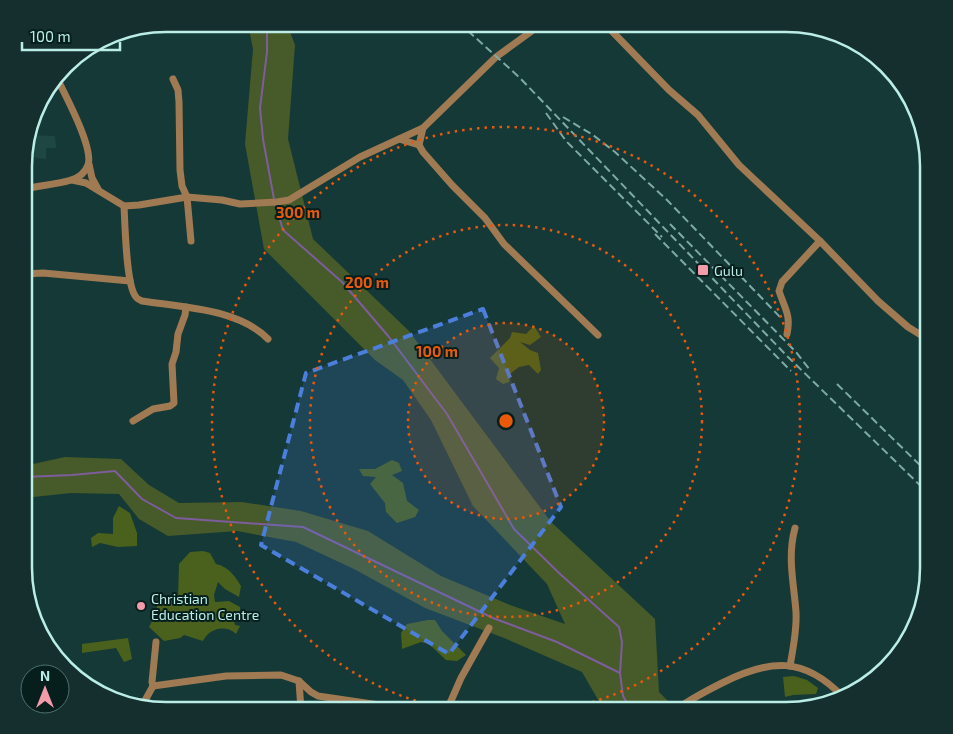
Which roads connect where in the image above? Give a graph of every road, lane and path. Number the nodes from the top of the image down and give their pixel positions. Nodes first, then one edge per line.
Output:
1 (530, 33) edge
2 (613, 33) edge
3 (173, 79) dead end
4 (60, 85) edge
5 (423, 128) junction
6 (399, 139) junction
7 (419, 145) junction
8 (89, 164) junction
9 (72, 180) junction
10 (32, 188) edge
11 (98, 190) junction
12 (187, 197) junction
13 (124, 206) junction
14 (191, 241) dead end
15 (820, 241) junction
16 (32, 274) edge
17 (130, 282) junction
18 (186, 307) junction
19 (788, 334) dead end
20 (598, 335) dead end
21 (920, 335) edge
22 (268, 339) dead end
23 (133, 421) dead end
24 (795, 528) dead end
25 (489, 628) dead end
26 (156, 642) dead end
27 (790, 666) junction
28 (299, 680) junction
29 (153, 686) junction
30 (837, 692) edge
31 (146, 700) edge
32 (300, 701) edge
33 (354, 701) edge
34 (451, 701) edge
35 (686, 702) edge

1 - 5 street
2 - 15 street
3 - 12 street
4 - 8 street
5 - 6 street
5 - 7 street
6 - 7 street
6 - 12 street
7 - 20 street
8 - 9 street
8 - 11 street
9 - 10 street
9 - 11 street
11 - 13 street
12 - 13 street
12 - 14 street
13 - 17 street
15 - 19 street
15 - 21 street
16 - 17 street
17 - 18 street
18 - 22 street
18 - 23 street
24 - 27 street
25 - 34 street
26 - 29 street
27 - 30 street
27 - 35 street
28 - 29 street
28 - 32 street
28 - 33 street
29 - 31 street

